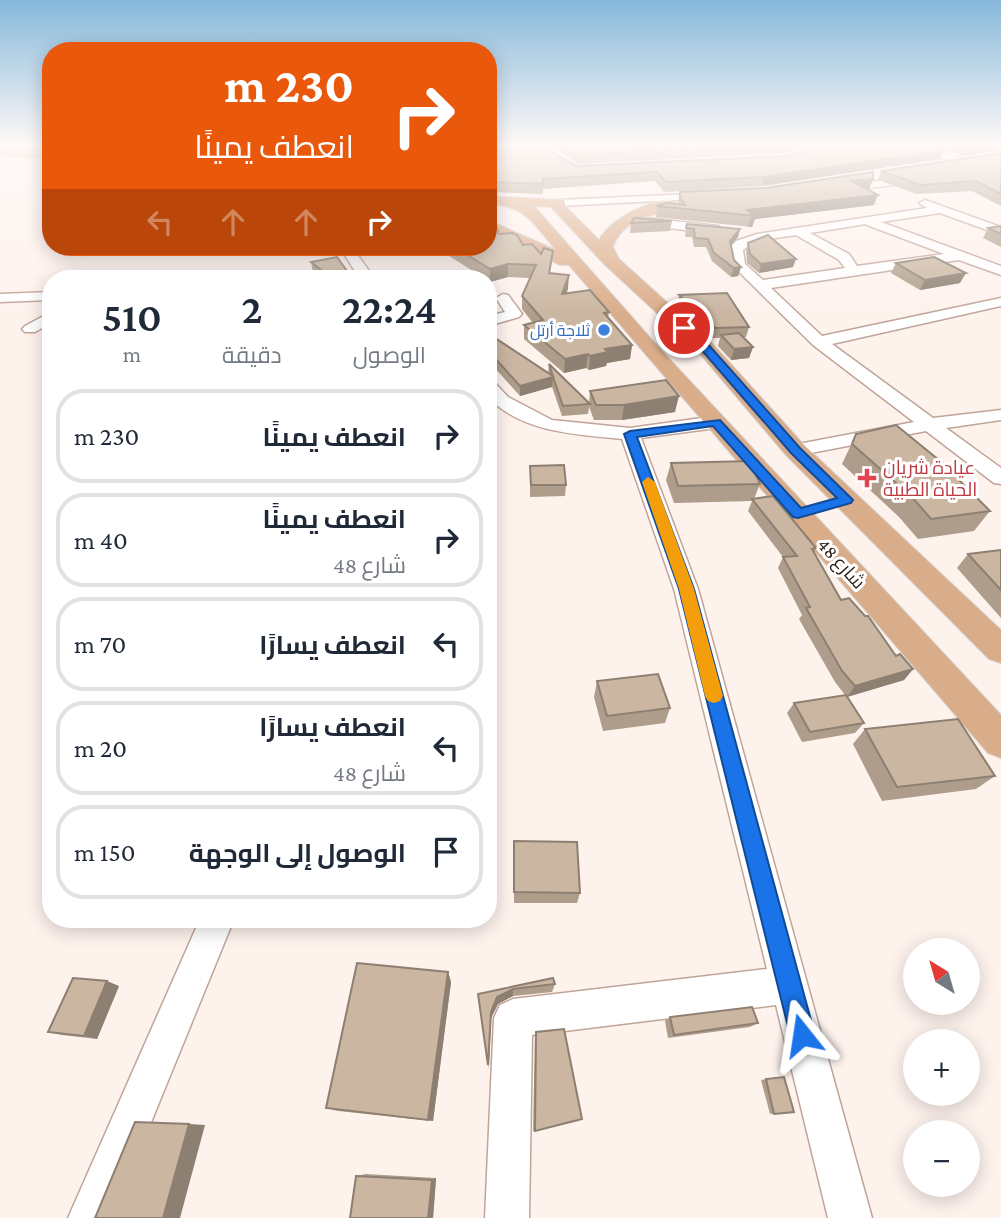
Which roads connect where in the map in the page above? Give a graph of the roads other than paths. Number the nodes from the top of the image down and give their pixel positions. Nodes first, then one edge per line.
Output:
1 (629, 202) edge
2 (694, 202) edge
3 (919, 202) edge
4 (497, 203) edge
5 (519, 204) junction
6 (559, 205) junction
7 (670, 205) junction
8 (940, 209) junction
9 (628, 220) junction
10 (870, 222) junction
11 (497, 229) edge
12 (1001, 231) edge
13 (799, 232) junction
14 (774, 236) junction
15 (957, 256) junction
16 (611, 261) junction
17 (582, 269) junction
18 (853, 270) junction
19 (1001, 271) edge
20 (759, 285) junction
21 (42, 296) edge
22 (0, 298) edge
23 (503, 298) dead end
24 (1001, 302) edge
25 (497, 319) edge
26 (42, 322) edge
27 (30, 329) dead end
28 (819, 342) junction
29 (497, 396) edge
30 (502, 401) junction
31 (497, 406) edge
32 (1001, 415) edge
33 (716, 422) junction
34 (930, 424) junction
35 (630, 434) junction
36 (796, 450) junction
37 (1001, 478) edge
38 (846, 500) junction
39 (798, 513) junction
40 (1001, 650) edge
41 (1001, 741) edge
42 (213, 928) edge
43 (789, 985) junction
44 (90, 1218) edge
45 (507, 1218) edge
46 (850, 1218) edge

1 - 6 street
2 - 7 street
3 - 8 street
4 - 5 main road
5 - 6 main road
5 - 17 main road, شارع 48
6 - 7 street
6 - 16 main road
7 - 9 main road
8 - 10 street
8 - 12 street
9 - 14 street
9 - 16 main road
10 - 13 street
10 - 15 street
11 - 17 main road
13 - 14 street
13 - 18 street
14 - 20 street
15 - 18 street
15 - 19 street
16 - 36 main road
17 - 33 main road, شارع 48
18 - 20 street
20 - 28 street
21 - 22 street
23 - 25 street
24 - 28 street
26 - 27 street
28 - 34 street
29 - 30 street
30 - 31 street
30 - 35 street
32 - 34 street
33 - 35 street
33 - 39 main road, شارع 48
34 - 36 street
34 - 37 street
35 - 43 street
36 - 38 main road
38 - 39 main road
38 - 40 main road
39 - 41 main road, شارع 48
42 - 44 street
43 - 45 street
43 - 46 street

